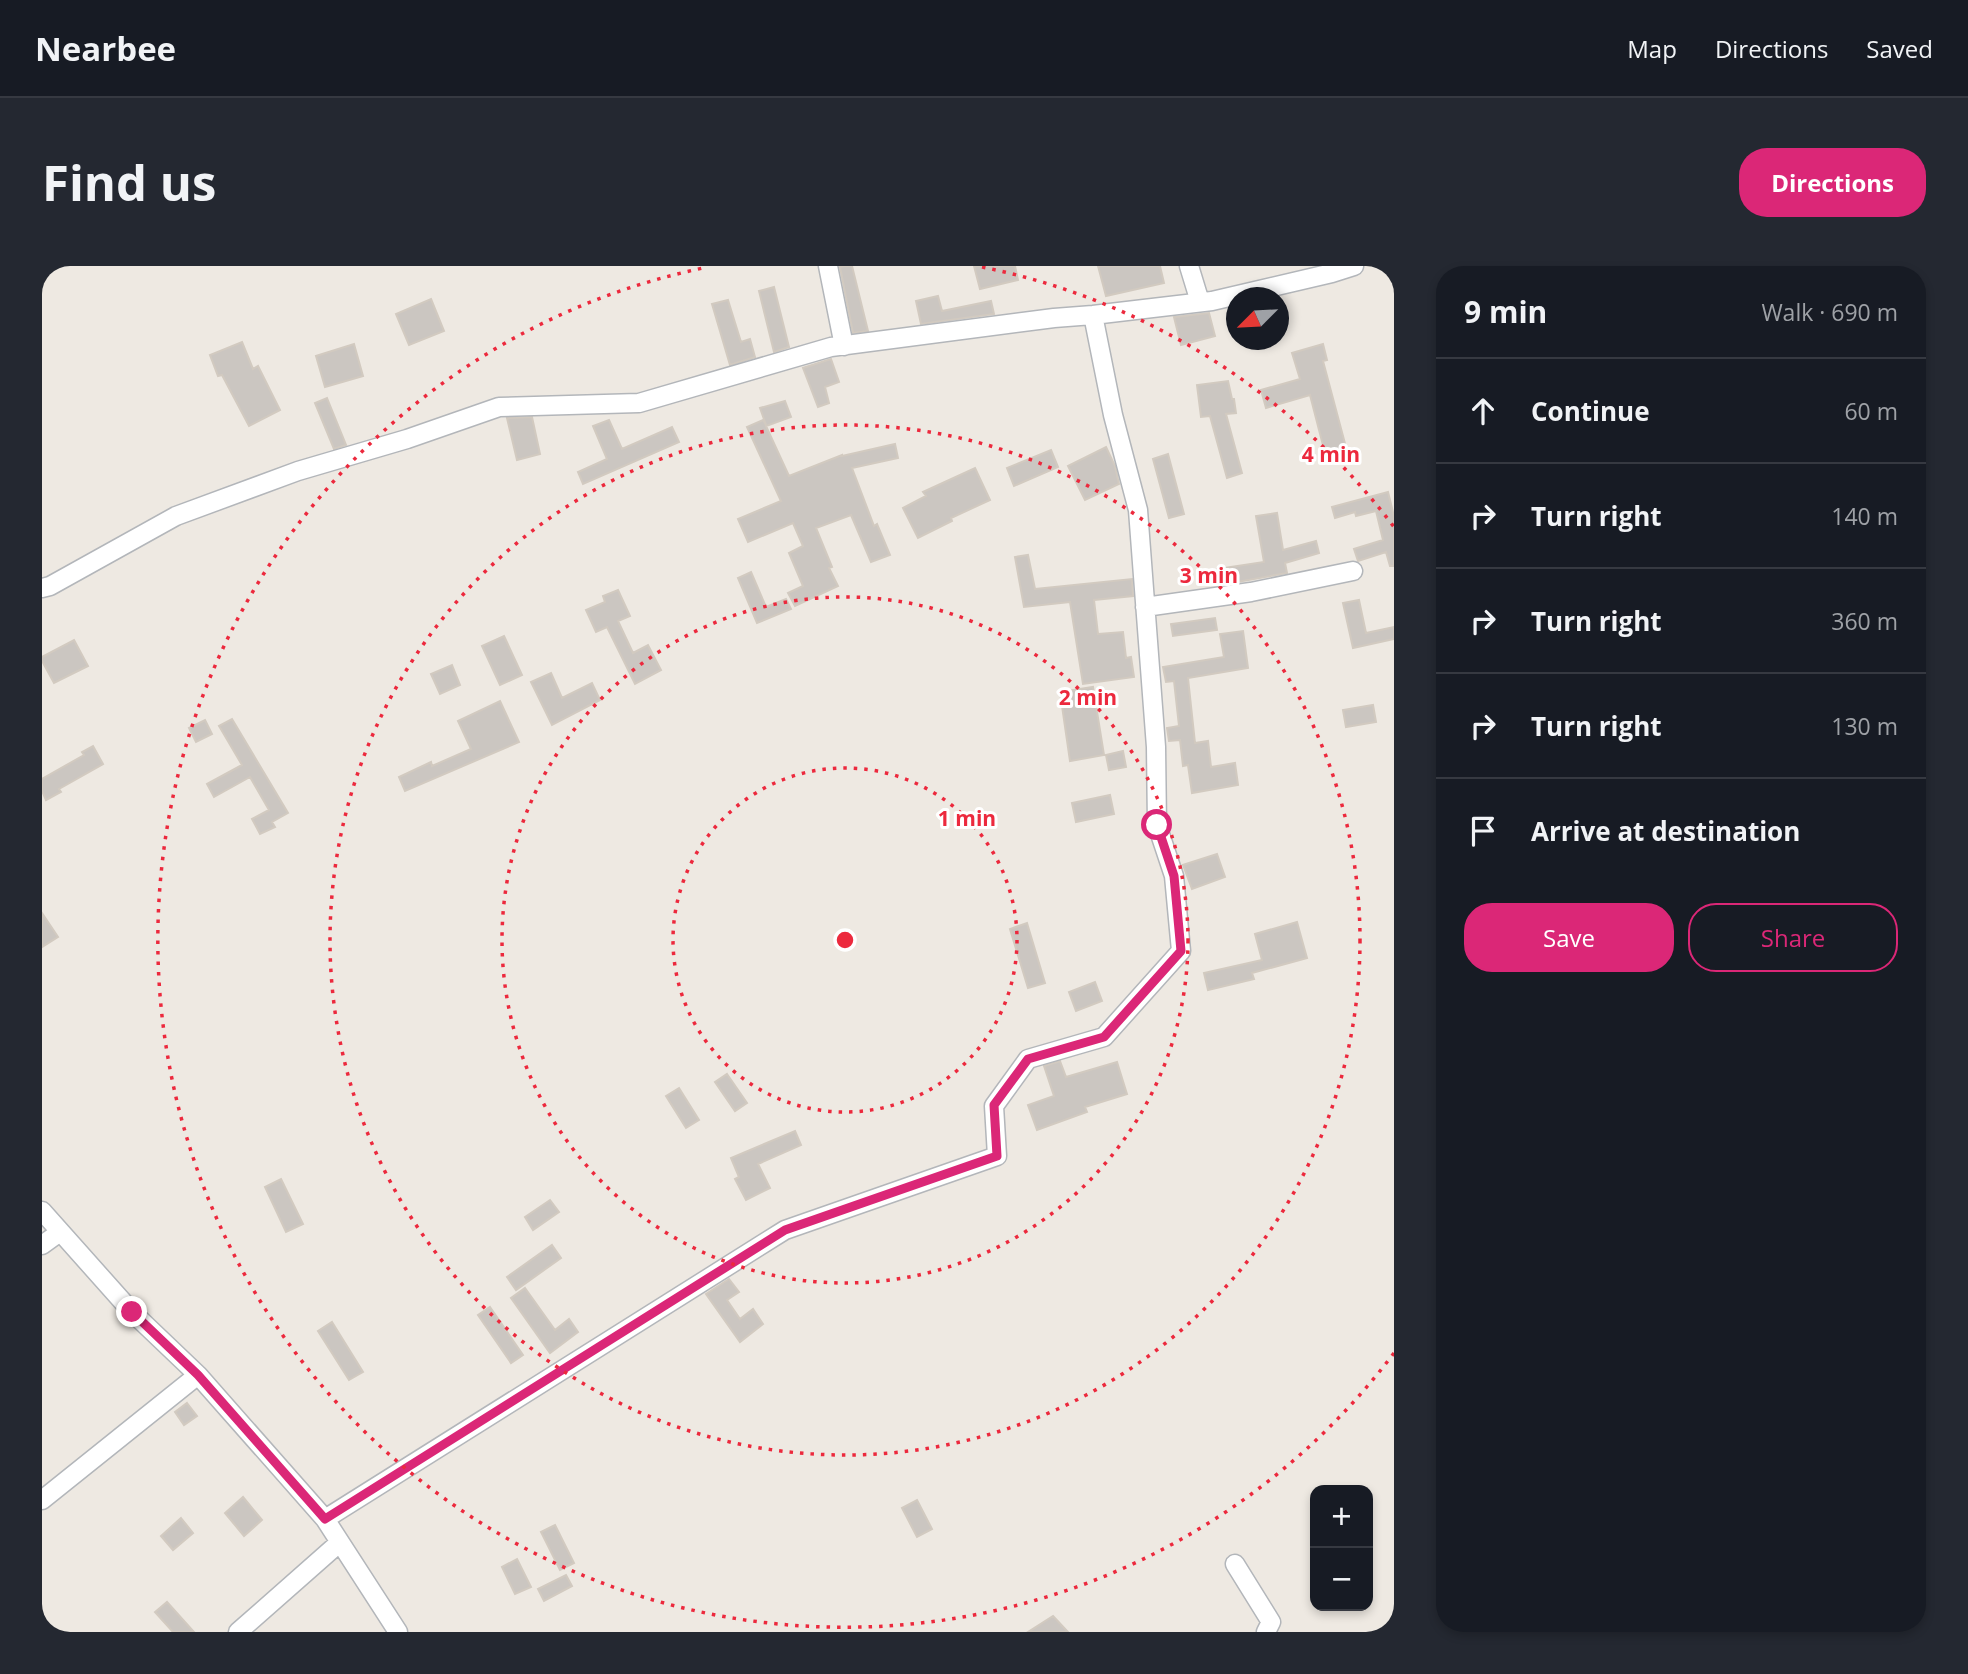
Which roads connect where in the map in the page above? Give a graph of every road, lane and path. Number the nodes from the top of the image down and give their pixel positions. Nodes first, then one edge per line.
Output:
1 (828, 266) edge
2 (1189, 266) edge
3 (1354, 266) edge
4 (1200, 302) junction
5 (1093, 315) junction
6 (844, 346) junction
7 (1353, 571) dead end
8 (42, 588) edge
9 (1145, 607) junction
10 (42, 1211) edge
11 (60, 1232) junction
12 (42, 1245) edge
13 (198, 1375) junction
14 (42, 1500) edge
15 (325, 1519) junction
16 (339, 1543) junction
17 (1235, 1564) dead end
18 (238, 1632) edge
19 (398, 1632) edge
20 (1266, 1632) edge

1 - 6 street
2 - 4 street
3 - 4 street
4 - 5 street
5 - 6 street
5 - 9 street
6 - 8 street
7 - 9 street
9 - 15 street
10 - 11 street
11 - 12 street
11 - 13 street
13 - 14 street
13 - 15 street
15 - 16 street
16 - 18 street
16 - 19 street
17 - 20 street

